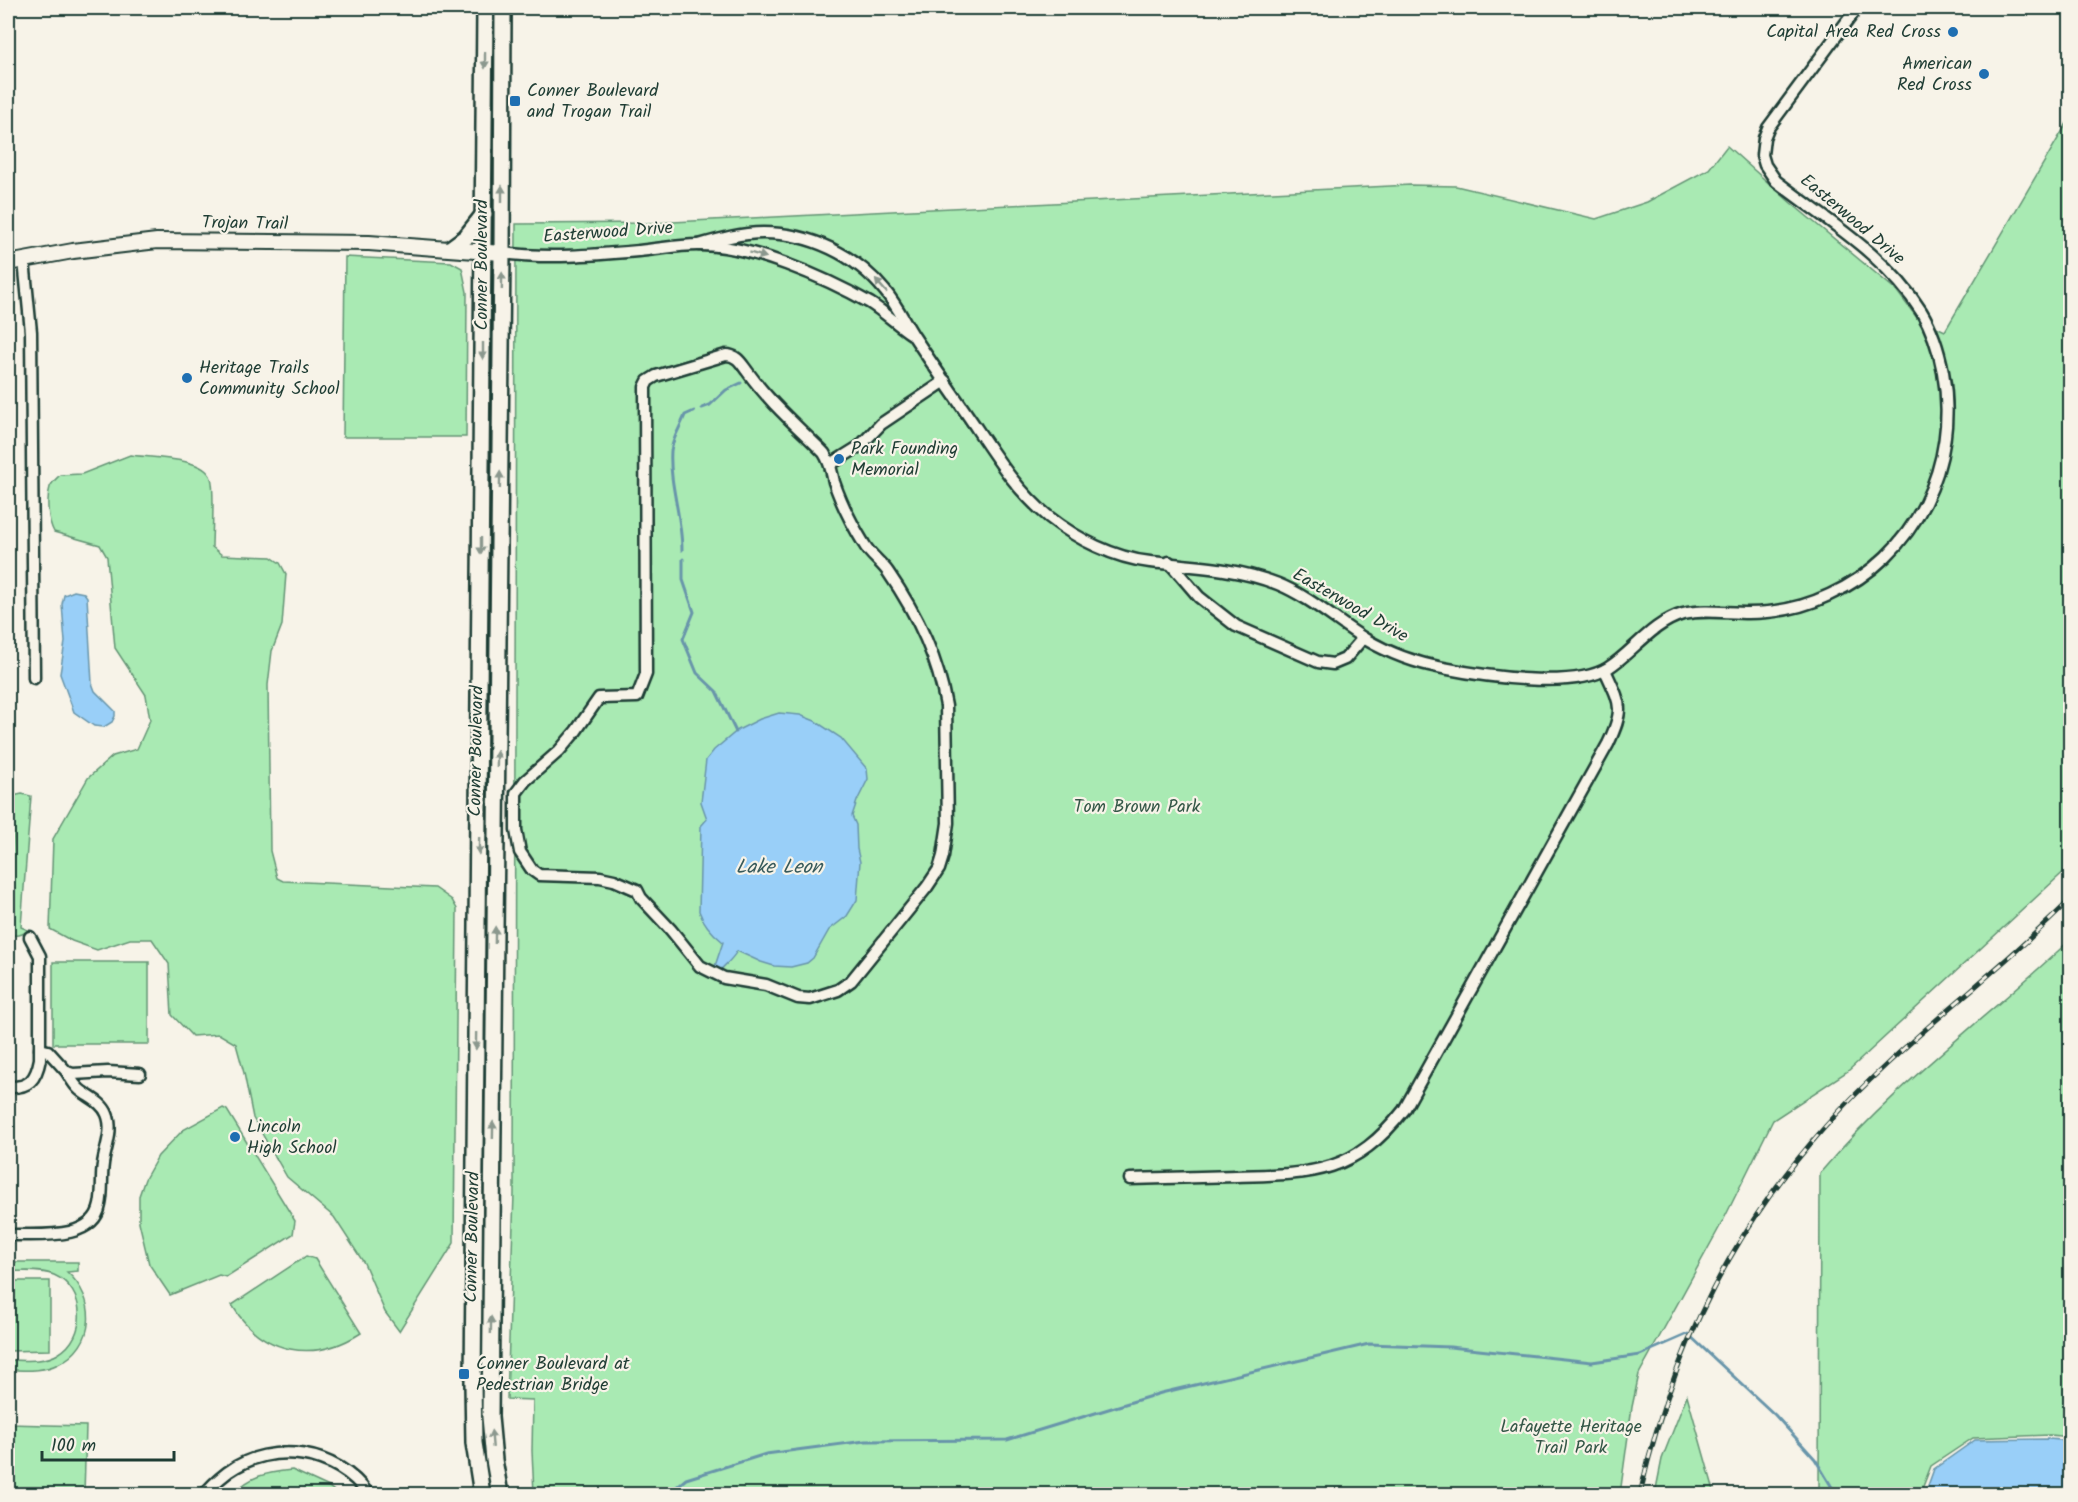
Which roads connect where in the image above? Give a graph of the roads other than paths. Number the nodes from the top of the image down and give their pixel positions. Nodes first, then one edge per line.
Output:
1 (485, 8) edge
2 (503, 8) edge
3 (1857, 8) edge
4 (484, 214) junction
5 (700, 245) junction
6 (451, 248) junction
7 (483, 250) junction
8 (502, 253) junction
9 (24, 260) junction
10 (8, 263) edge
11 (913, 335) junction
12 (945, 381) junction
13 (831, 464) junction
14 (1168, 562) junction
15 (1363, 638) junction
16 (480, 665) junction
17 (498, 665) junction
18 (1605, 670) junction
19 (34, 678) dead end
20 (30, 937) dead end
21 (40, 1049) junction
22 (67, 1071) junction
23 (140, 1074) dead end
24 (8, 1087) edge
25 (1130, 1179) dead end
26 (8, 1235) edge
27 (490, 1383) junction
28 (473, 1384) junction
29 (205, 1494) edge
30 (368, 1494) edge
31 (482, 1494) edge
32 (500, 1494) edge

1 -> 4 main road, Conner Boulevard
8 -> 2 main road, Conner Boulevard
3 - 18 street, Easterwood Drive
4 - 6 main road
4 - 7 main road, Conner Boulevard
5 - 8 street, Easterwood Drive
5 -> 11 street, Easterwood Drive
11 -> 5 street, Easterwood Drive
6 - 7 street, Trojan Trail
6 - 9 street, Trojan Trail
7 - 8 street, Easterwood Drive
7 -> 16 main road, Conner Boulevard
17 -> 8 main road, Conner Boulevard
9 - 10 street, Trojan Trail
9 - 19 street
11 - 12 street, Easterwood Drive
12 - 13 street
12 - 14 street, Easterwood Drive
13 - 13 street
14 - 15 street, Easterwood Drive
14 - 15 street
15 - 18 street, Easterwood Drive
16 - 17 main road
16 -> 28 main road, Conner Boulevard
27 -> 17 main road, Conner Boulevard
18 - 25 street
20 - 21 street
21 - 22 street
21 - 24 street
22 - 23 street
22 - 26 street
27 - 28 main road
32 -> 27 main road, Conner Boulevard
28 - 31 main road, Conner Boulevard
29 - 30 street

